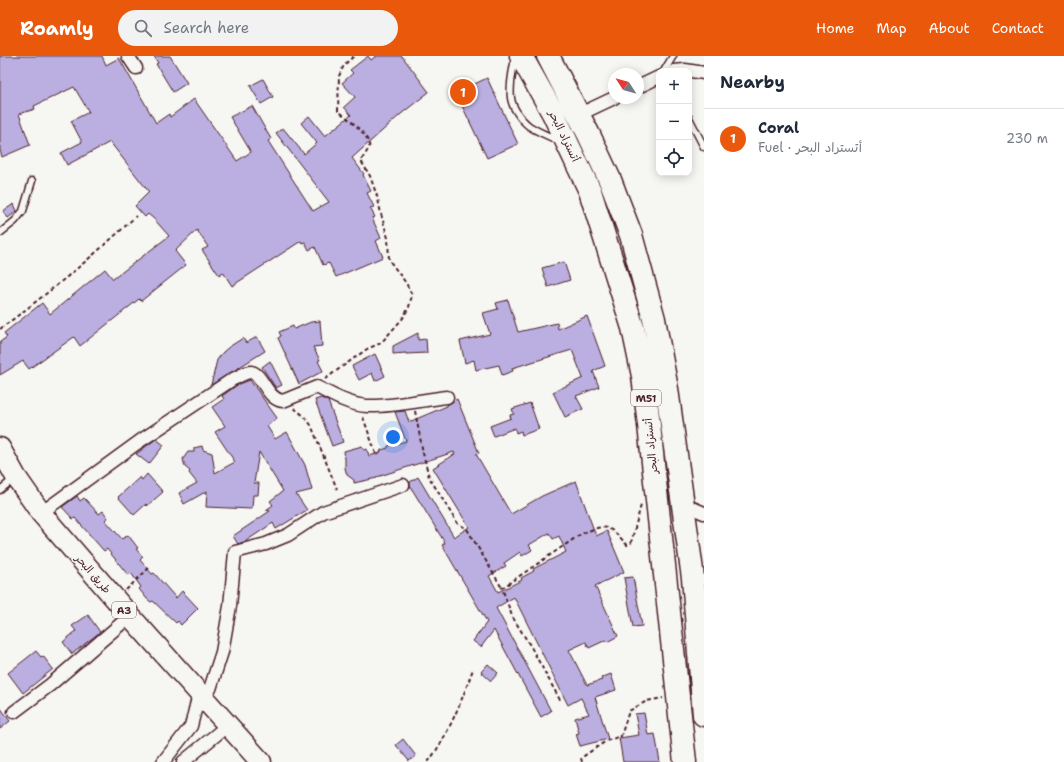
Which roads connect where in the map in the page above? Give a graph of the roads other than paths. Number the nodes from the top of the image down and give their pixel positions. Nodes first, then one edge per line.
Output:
1 (128, 56) edge
2 (516, 56) edge
3 (521, 56) edge
4 (548, 56) edge
5 (674, 56) edge
6 (136, 68) dead end
7 (666, 68) edge
8 (692, 72) edge
9 (704, 72) edge
10 (656, 78) edge
11 (644, 84) edge
12 (608, 101) edge
13 (578, 115) junction
14 (692, 124) edge
15 (569, 146) junction
16 (704, 147) edge
17 (32, 181) dead end
18 (0, 233) edge
19 (447, 397) dead end
20 (0, 448) edge
21 (16, 477) junction
22 (403, 485) dead end
23 (0, 490) edge
24 (683, 504) junction
25 (42, 513) junction
26 (704, 513) edge
27 (698, 576) edge
28 (130, 616) junction
29 (199, 694) junction
30 (14, 712) dead end
31 (704, 715) edge
32 (228, 725) junction
33 (163, 762) edge
34 (183, 762) edge
35 (261, 762) edge
36 (684, 762) edge

1 - 6 street
2 - 15 lane
3 - 15 highway, أتستراد البحر / M51
4 - 13 highway, أتستراد البحر / M51
5 - 7 lane
8 - 9 street
10 - 11 street
12 - 13 street
13 - 24 highway, أتستراد البحر / M51
14 - 16 lane
15 - 36 highway, أتستراد البحر / M51
17 - 18 lane
19 - 25 street
20 - 21 highway, طريق البحر / A3
21 - 23 lane
21 - 25 highway, طريق البحر / A3
22 - 29 street
24 - 26 street
24 - 27 highway, أتستراد البحر / M51
25 - 28 highway, طريق البحر / A3
27 - 31 highway, أتستراد البحر / M51
28 - 29 highway, طريق البحر / A3
28 - 30 street
29 - 32 highway, طريق البحر / A3
29 - 33 street
32 - 34 street
32 - 35 highway, طريق البحر / A3

